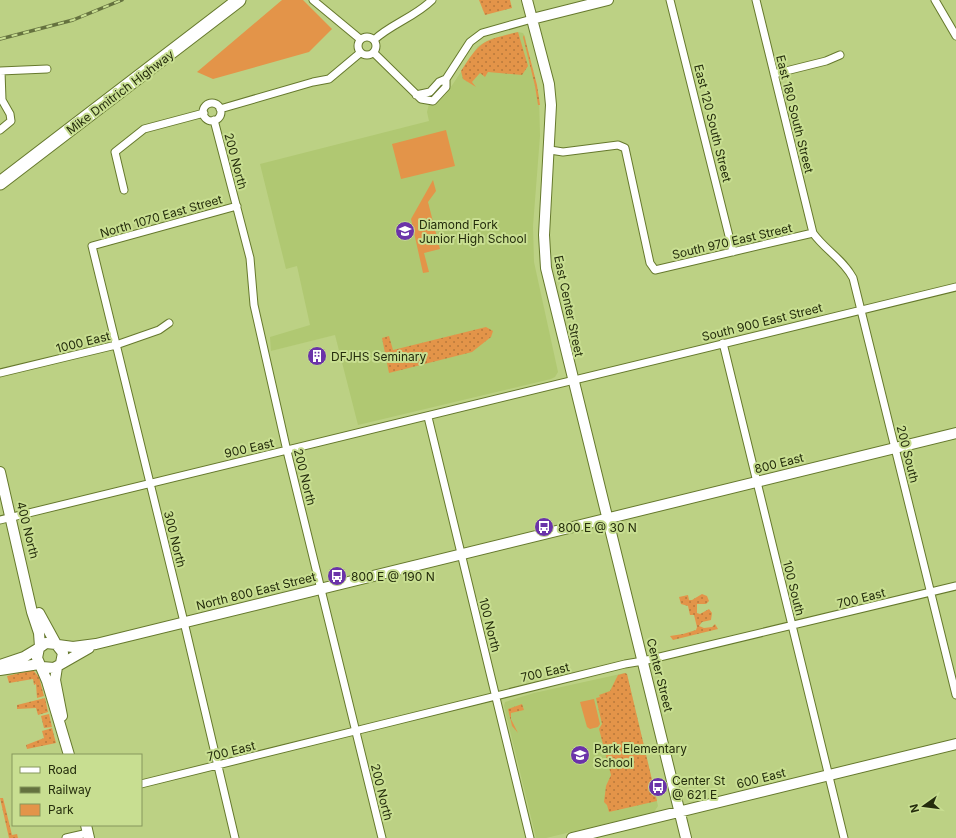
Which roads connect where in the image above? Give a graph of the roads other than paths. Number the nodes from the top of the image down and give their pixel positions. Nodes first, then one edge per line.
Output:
1 (239, 0) edge
2 (313, 0) edge
3 (432, 0) edge
4 (527, 0) edge
5 (608, 0) edge
6 (670, 0) edge
7 (756, 0) edge
8 (936, 0) edge
9 (532, 19) junction
10 (956, 36) edge
11 (360, 39) junction
12 (374, 40) junction
13 (360, 53) junction
14 (374, 53) junction
15 (840, 55) dead end
16 (47, 69) dead end
17 (1, 71) edge
18 (774, 74) junction
19 (220, 109) junction
20 (204, 114) junction
21 (214, 120) junction
22 (0, 130) edge
23 (550, 150) junction
24 (0, 183) edge
25 (124, 190) dead end
26 (237, 206) junction
27 (813, 233) junction
28 (92, 246) joint
29 (734, 252) junction
30 (956, 287) edge
31 (861, 310) junction
32 (169, 323) dead end
33 (724, 343) junction
34 (116, 345) junction
35 (0, 373) edge
36 (573, 381) junction
37 (428, 417) junction
38 (956, 434) edge
39 (896, 448) junction
40 (287, 451) junction
41 (0, 472) edge
42 (757, 482) junction
43 (150, 483) junction
44 (11, 517) junction
45 (609, 519) junction
46 (0, 520) edge
47 (461, 555) junction
48 (956, 586) edge
49 (322, 589) junction
50 (931, 592) junction
51 (30, 595) junction
52 (184, 622) junction
53 (792, 626) junction
54 (57, 644) junction
55 (96, 644) junction
56 (39, 648) junction
57 (643, 662) junction
58 (0, 665) edge
59 (60, 665) junction
60 (41, 666) junction
61 (0, 670) edge
62 (495, 695) junction
63 (956, 696) edge
64 (62, 726) junction
65 (357, 732) junction
66 (956, 744) edge
67 (69, 754) edge
68 (218, 766) junction
69 (828, 775) junction
70 (142, 784) edge
71 (680, 811) junction
72 (87, 832) edge
73 (66, 838) edge
74 (235, 838) edge
75 (382, 838) edge
76 (530, 838) edge
77 (572, 838) edge
78 (686, 838) edge
79 (844, 838) edge

1 - 24 highway, Mike Dmitrich Highway
2 - 11 street
3 - 12 street
4 - 9 street, East Center Street
5 - 9 street
6 - 29 street, East 120 South Street
7 - 18 street, East 180 South Street
8 - 10 street
9 - 14 street
9 - 23 street, East Center Street
11 - 12 street
11 - 13 street
12 - 14 street
13 - 14 street
13 - 19 street
15 - 18 street
16 - 17 street
17 - 22 street
18 - 27 street, East 180 South Street
19 - 20 street
19 - 21 street
20 - 21 street
20 - 25 street
21 - 26 street, 200 North
23 - 29 street, South 970 East Street
23 - 36 street, East Center Street
26 - 28 street, North 1070 East Street
26 - 40 street, 200 North
27 - 29 street, South 970 East Street
27 - 31 street, 200 South
28 - 34 street, 300 North
30 - 31 street, South 900 East Street
31 - 33 street, South 900 East Street
31 - 39 street, 200 South
32 - 34 street, 1000 East
33 - 36 street, South 900 East Street
33 - 42 street, 100 South
34 - 35 street, 1000 East
34 - 43 street, 300 North
36 - 37 street, 900 East
36 - 45 street, East Center Street
37 - 40 street, 900 East
37 - 47 street, 100 North
38 - 39 street, 800 East
39 - 42 street, 800 East
39 - 50 street, 200 South
40 - 43 street, 900 East
40 - 49 street, 200 North
41 - 44 street, 400 North
42 - 45 street, 800 East
42 - 53 street, 100 South
43 - 44 street, 900 East
43 - 52 street, 300 North
44 - 46 street, 900 East
44 - 51 street, 400 North
45 - 47 street, North 800 East Street
45 - 57 street, Center Street
47 - 49 street, North 800 East Street
47 - 62 street, 100 North
48 - 50 street, 700 East
49 - 52 street, North 800 East Street
49 - 65 street, 200 North
50 - 53 street, 700 East
50 - 63 street, 200 South
51 - 54 street
51 - 56 street
52 - 55 street, North 800 East Street
52 - 68 street, 300 North
53 - 57 street, 700 East
53 - 69 street, 100 South
54 - 55 street
54 - 56 street
54 - 59 street
55 - 59 street
56 - 58 street
56 - 60 street
57 - 62 street, 700 East
57 - 71 street, Center Street
59 - 60 street
59 - 64 street
60 - 61 street
60 - 64 street
62 - 65 street, 700 East
62 - 76 street, 100 North
64 - 67 street
65 - 68 street, 700 East
65 - 75 street, 200 North
66 - 69 street, 600 East
68 - 70 street, 700 East
68 - 74 street, 300 North
69 - 71 street, 600 East
69 - 79 street, 100 South
71 - 77 street, 600 East
71 - 78 street, Center Street
72 - 73 street

